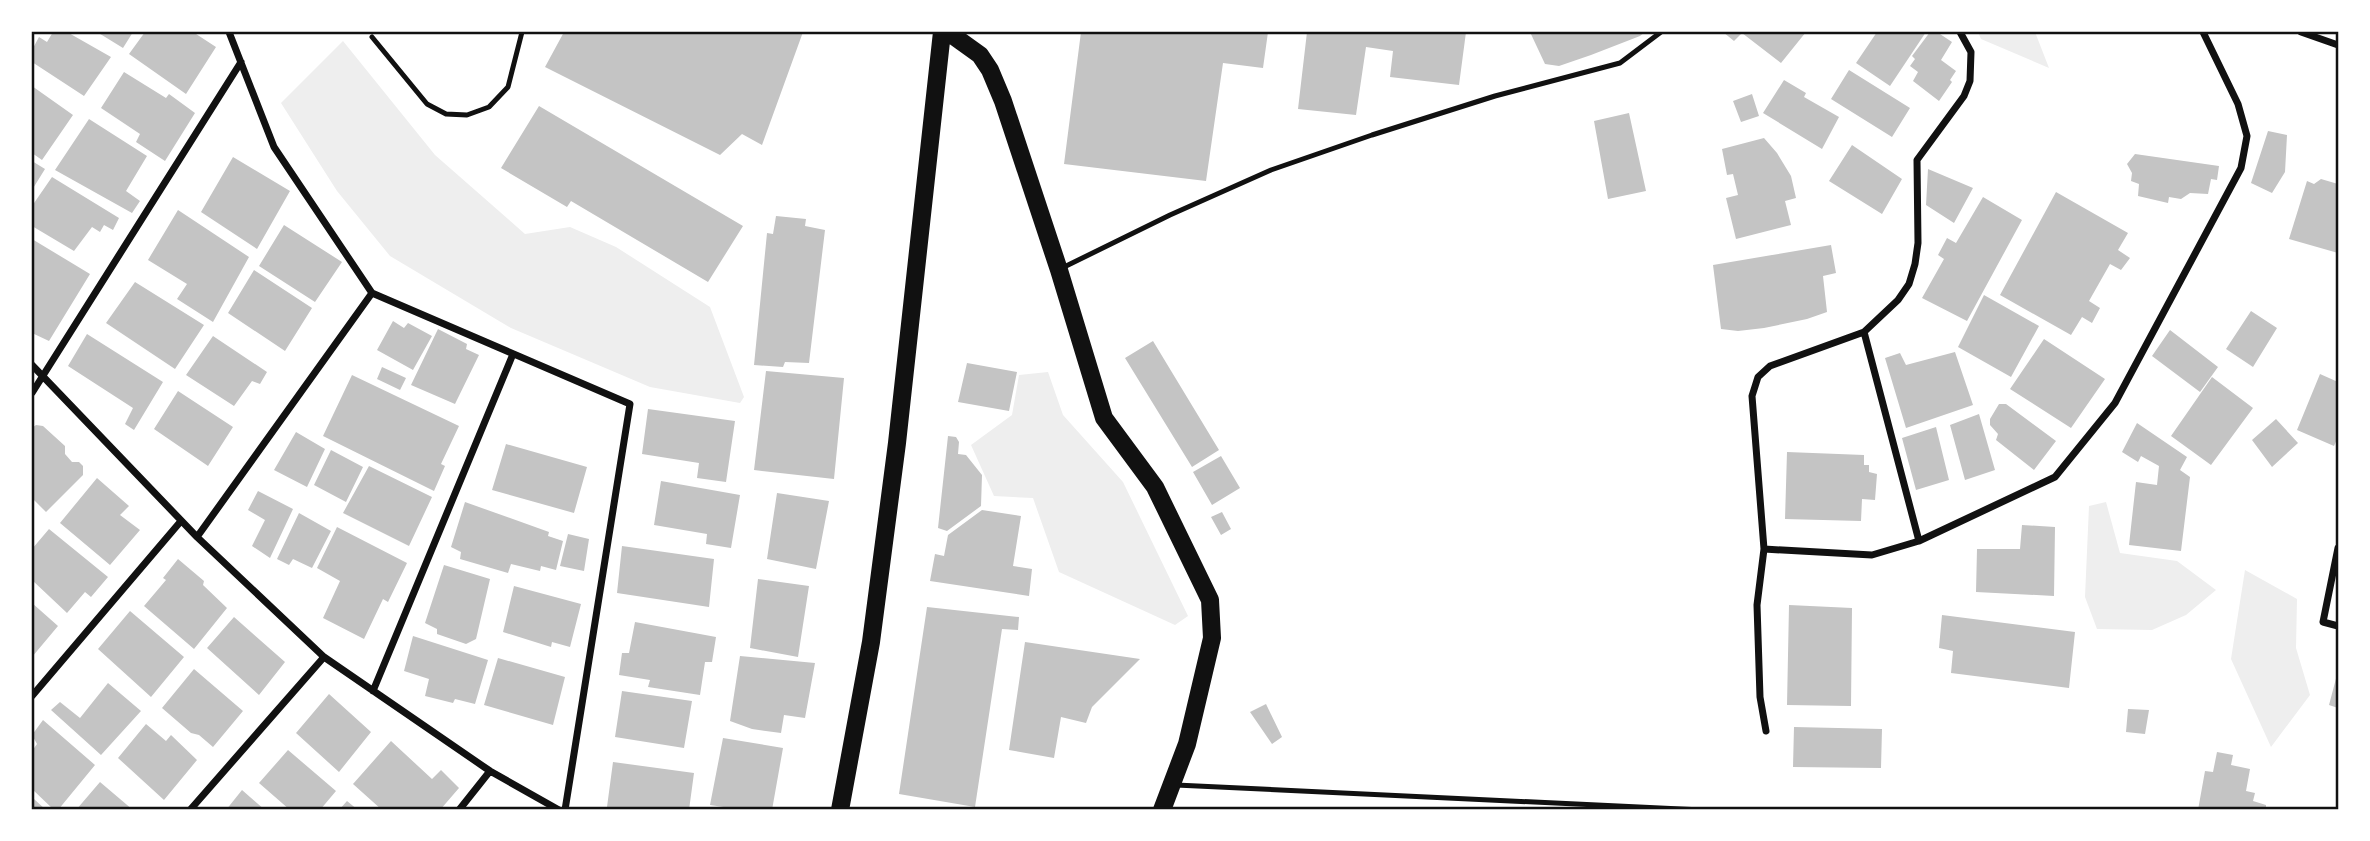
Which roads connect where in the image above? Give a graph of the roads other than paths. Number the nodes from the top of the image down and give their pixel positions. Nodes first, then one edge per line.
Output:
1 (229, 32) edge
2 (522, 32) edge
3 (942, 32) edge
4 (948, 32) edge
5 (1661, 32) edge
6 (1960, 32) edge
7 (2203, 32) edge
8 (2301, 32) edge
9 (372, 37) dead end
10 (2339, 46) edge
11 (241, 62) junction
12 (1059, 270) junction
13 (372, 293) junction
14 (1864, 332) junction
15 (513, 354) junction
16 (32, 365) edge
17 (42, 375) junction
18 (32, 393) edge
19 (181, 521) junction
20 (197, 537) junction
21 (1919, 541) junction
22 (2339, 548) edge
23 (1764, 549) junction
24 (2339, 626) edge
25 (324, 657) junction
26 (373, 691) junction
27 (32, 696) edge
28 (1766, 731) dead end
29 (491, 771) junction
30 (1173, 785) junction
31 (190, 810) edge
32 (458, 810) edge
33 (558, 810) edge
34 (565, 810) edge
35 (840, 810) edge
36 (1162, 810) edge
37 (1702, 810) edge

1 - 11 street
2 - 9 lane
3 - 35 main road
4 - 12 main road
5 - 12 lane
6 - 14 street
7 - 21 street
8 - 10 street
11 - 13 street
11 - 17 street
12 - 30 main road
13 - 15 street
13 - 20 street
14 - 21 street
14 - 23 street
15 - 26 street
15 - 34 street
16 - 17 street
17 - 18 street
17 - 19 street
19 - 20 street
19 - 27 street
20 - 25 street
21 - 23 street
22 - 24 street
23 - 28 street
25 - 26 street
25 - 31 street
26 - 29 street
29 - 32 street
29 - 33 street
30 - 36 main road
30 - 37 lane

